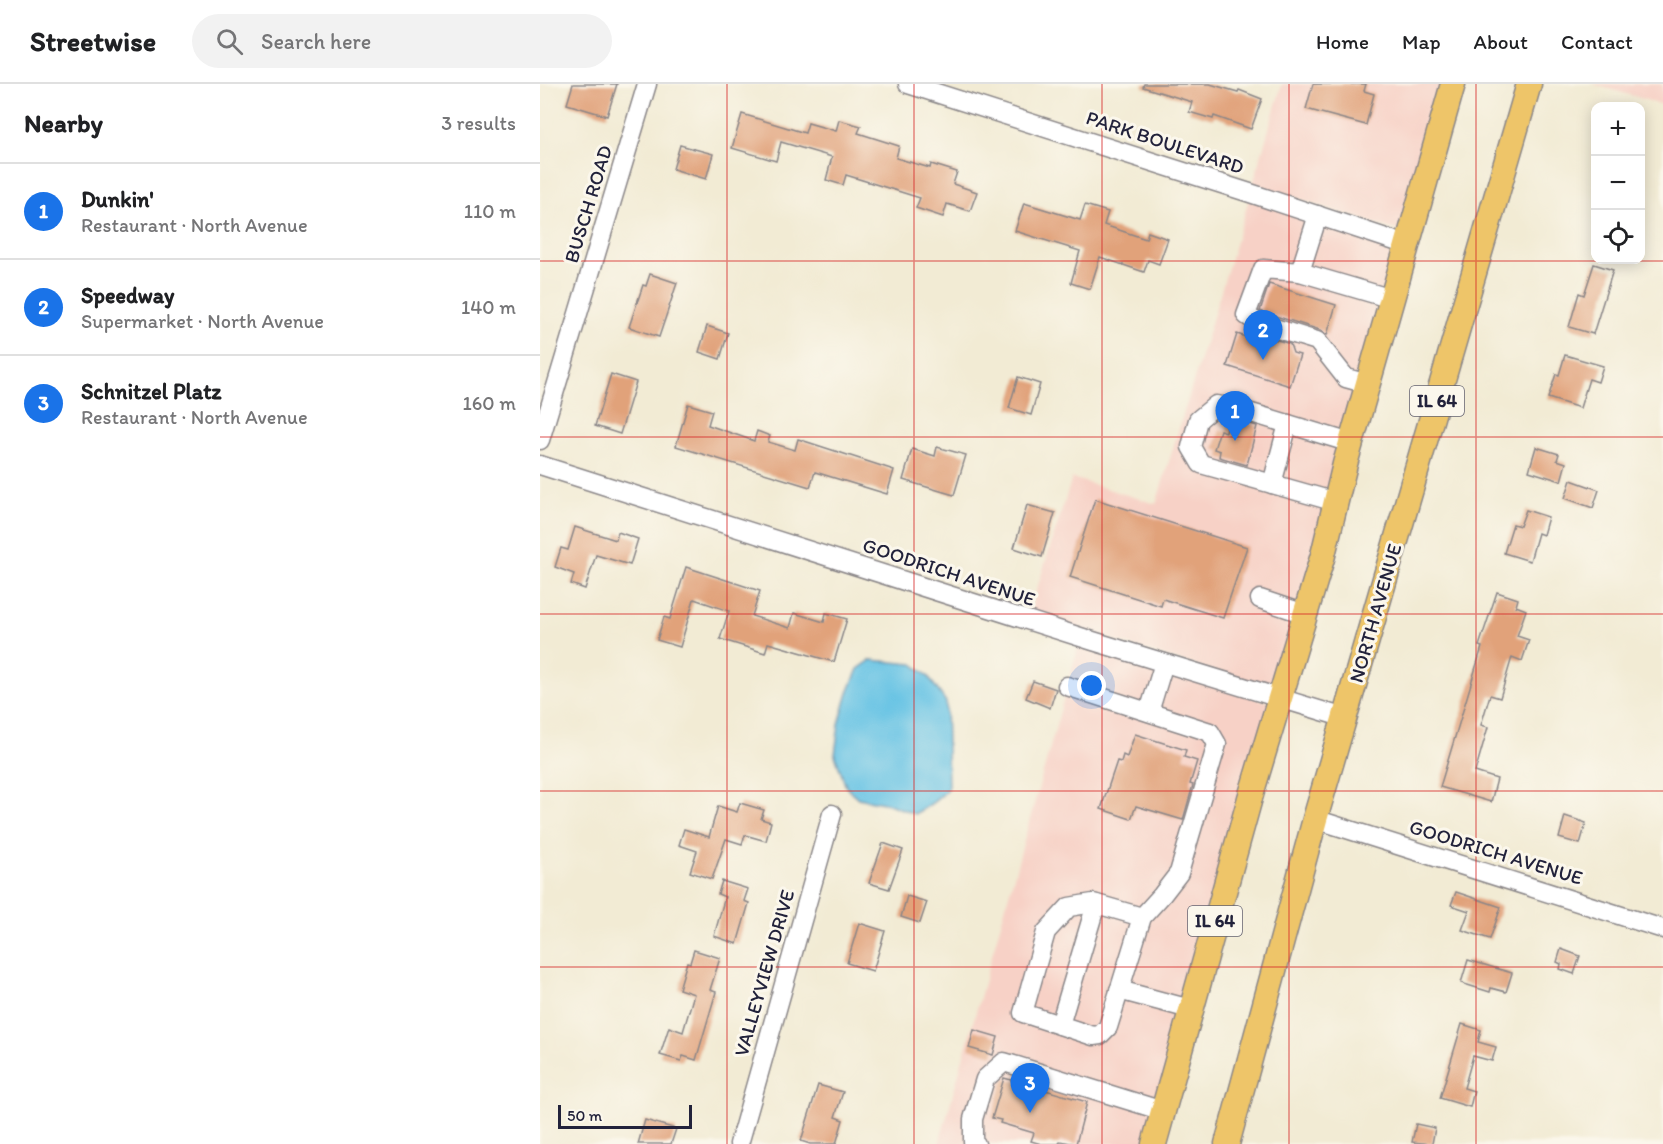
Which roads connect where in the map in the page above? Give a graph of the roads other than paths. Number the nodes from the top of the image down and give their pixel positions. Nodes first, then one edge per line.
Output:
1 (647, 84) edge
2 (908, 84) edge
3 (1453, 84) edge
4 (1529, 84) edge
5 (1317, 215) junction
6 (1407, 245) junction
7 (1300, 272) junction
8 (1392, 299) junction
9 (1368, 384) junction
10 (1288, 424) junction
11 (540, 440) edge
12 (1351, 443) junction
13 (540, 465) edge
14 (1272, 484) junction
15 (1336, 501) junction
16 (1260, 599) dead end
17 (1305, 614) junction
18 (1164, 663) junction
19 (1067, 686) dead end
20 (1280, 699) junction
21 (1149, 712) junction
22 (1345, 718) junction
23 (832, 814) dead end
24 (1315, 819) junction
25 (1096, 904) junction
26 (1142, 917) junction
27 (1663, 929) edge
28 (1119, 990) junction
29 (1190, 1009) junction
30 (1060, 1025) junction
31 (1163, 1111) junction
32 (739, 1144) edge
33 (976, 1144) edge
34 (1154, 1144) edge
35 (1227, 1144) edge

1 - 11 street, BUSCH ROAD
2 - 5 street, PARK BOULEVARD
3 - 6 main road, IL 64
4 - 22 main road, NORTH AVENUE / IL 64
5 - 6 street, PARK BOULEVARD
5 - 7 street
6 - 8 main road, IL 64
7 - 8 street
7 - 9 street
8 - 9 main road, IL 64
9 - 12 main road, IL 64
10 - 12 street
10 - 14 street
10 - 14 street
12 - 15 main road, IL 64
13 - 18 street, GOODRICH AVENUE
14 - 15 street
15 - 17 main road, IL 64
16 - 17 street
17 - 20 main road, IL 64
18 - 20 street, GOODRICH AVENUE
18 - 21 street
19 - 21 street
20 - 22 street, GOODRICH AVENUE
20 - 29 main road, IL 64
21 - 26 street
22 - 24 main road, NORTH AVENUE / IL 64
23 - 32 street, VALLEYVIEW DRIVE
24 - 27 street, GOODRICH AVENUE
24 - 35 main road, NORTH AVENUE / IL 64
25 - 26 street
25 - 30 street
25 - 30 street
26 - 28 street
28 - 29 street
28 - 30 street
29 - 31 main road, IL 64
31 - 33 street
31 - 34 main road, IL 64

